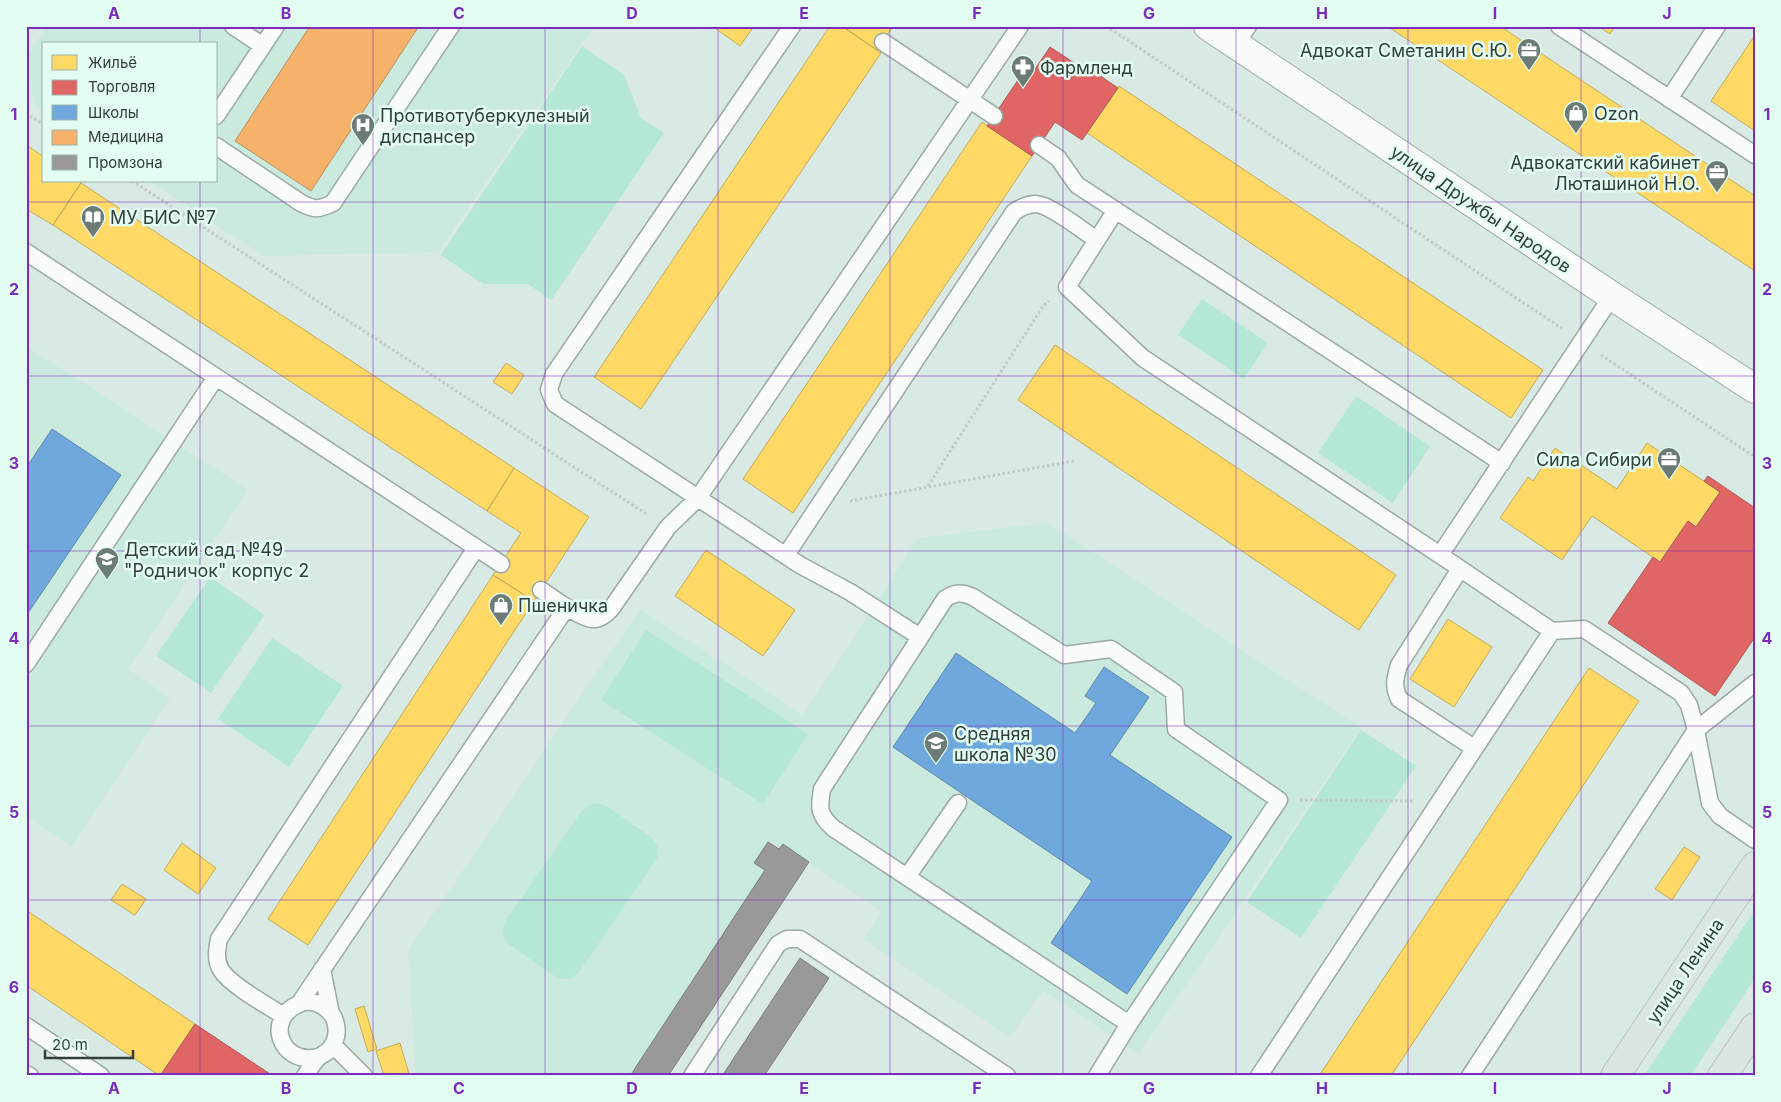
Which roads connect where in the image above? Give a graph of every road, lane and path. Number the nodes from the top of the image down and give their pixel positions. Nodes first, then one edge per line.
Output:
1 (233, 26) edge
2 (276, 26) edge
3 (451, 26) edge
4 (792, 26) edge
5 (1020, 26) edge
6 (1106, 26) edge
7 (1208, 26) edge
8 (1558, 26) edge
9 (1717, 26) edge
10 (1242, 35) edge
11 (883, 42) dead end
12 (263, 46) junction
13 (1669, 99) junction
14 (970, 100) junction
15 (26, 113) edge
16 (218, 113) edge
17 (994, 116) dead end
18 (42, 123) edge
19 (1039, 145) dead end
20 (218, 147) edge
21 (1755, 155) edge
22 (134, 182) edge
23 (1116, 210) junction
24 (1097, 240) junction
25 (26, 252) edge
26 (1067, 286) junction
27 (1612, 296) junction
28 (1582, 342) junction
29 (216, 377) junction
30 (1755, 389) edge
31 (1755, 457) edge
32 (1074, 461) dead end
33 (1502, 464) junction
34 (928, 486) junction
35 (698, 498) junction
36 (818, 506) junction
37 (668, 527) junction
38 (476, 548) junction
39 (786, 555) junction
40 (1440, 555) junction
41 (501, 564) dead end
42 (1460, 569) junction
43 (541, 590) dead end
44 (567, 607) junction
45 (1552, 631) junction
46 (920, 636) junction
47 (26, 664) edge
48 (1755, 683) edge
49 (1696, 730) junction
50 (1474, 748) junction
51 (1279, 800) junction
52 (1440, 801) junction
53 (958, 803) dead end
54 (1755, 840) edge
55 (1755, 866) edge
56 (908, 877) junction
57 (322, 969) junction
58 (299, 1004) junction
59 (331, 1014) junction
60 (284, 1016) junction
61 (1129, 1024) junction
62 (26, 1026) edge
63 (1755, 1027) edge
64 (333, 1045) junction
65 (318, 1058) junction
66 (26, 1074) edge
67 (30, 1076) edge
68 (101, 1076) edge
69 (305, 1076) edge
70 (364, 1076) edge
71 (692, 1076) edge
72 (1007, 1076) edge
73 (1097, 1076) edge
74 (1259, 1076) edge
75 (1470, 1076) edge
76 (1615, 1076) edge
77 (1722, 1076) edge

1 - 12 lane
2 - 12 lane
3 - 20 lane
4 - 35 lane
5 - 14 lane
6 - 28 path
7 - 10 street, улица Дружбы Народов
8 - 13 lane
9 - 13 lane
10 - 27 street, улица Дружбы Народов
11 - 14 lane
12 - 16 lane
13 - 21 lane
14 - 17 lane
14 - 35 lane
15 - 18 path
19 - 23 lane
22 - 37 path
23 - 24 lane
23 - 33 lane
24 - 26 lane
24 - 36 lane
25 - 29 lane
26 - 34 path
26 - 40 lane
27 - 28 lane
27 - 30 street, улица Дружбы Народов
28 - 31 path
28 - 33 lane
29 - 38 lane
29 - 47 lane
32 - 34 path
33 - 40 lane
34 - 36 path
35 - 37 lane
35 - 39 lane
36 - 39 lane
37 - 44 lane
38 - 41 lane
38 - 60 lane
39 - 46 lane
40 - 42 lane
42 - 45 lane
42 - 50 lane
43 - 44 lane
44 - 57 lane
45 - 49 lane
45 - 50 lane
46 - 51 lane
46 - 56 lane
48 - 49 lane
49 - 54 lane
49 - 75 lane
50 - 52 lane
51 - 52 path
51 - 61 lane
52 - 74 lane
53 - 56 lane
55 - 76 main road, улица Ленина
56 - 61 lane
57 - 58 lane
57 - 59 lane
58 - 59 lane
58 - 60 lane
59 - 64 lane
60 - 65 lane
61 - 73 lane
62 - 68 lane
63 - 77 main road
64 - 65 lane
64 - 70 lane
65 - 69 lane
66 - 67 lane
71 - 72 lane

